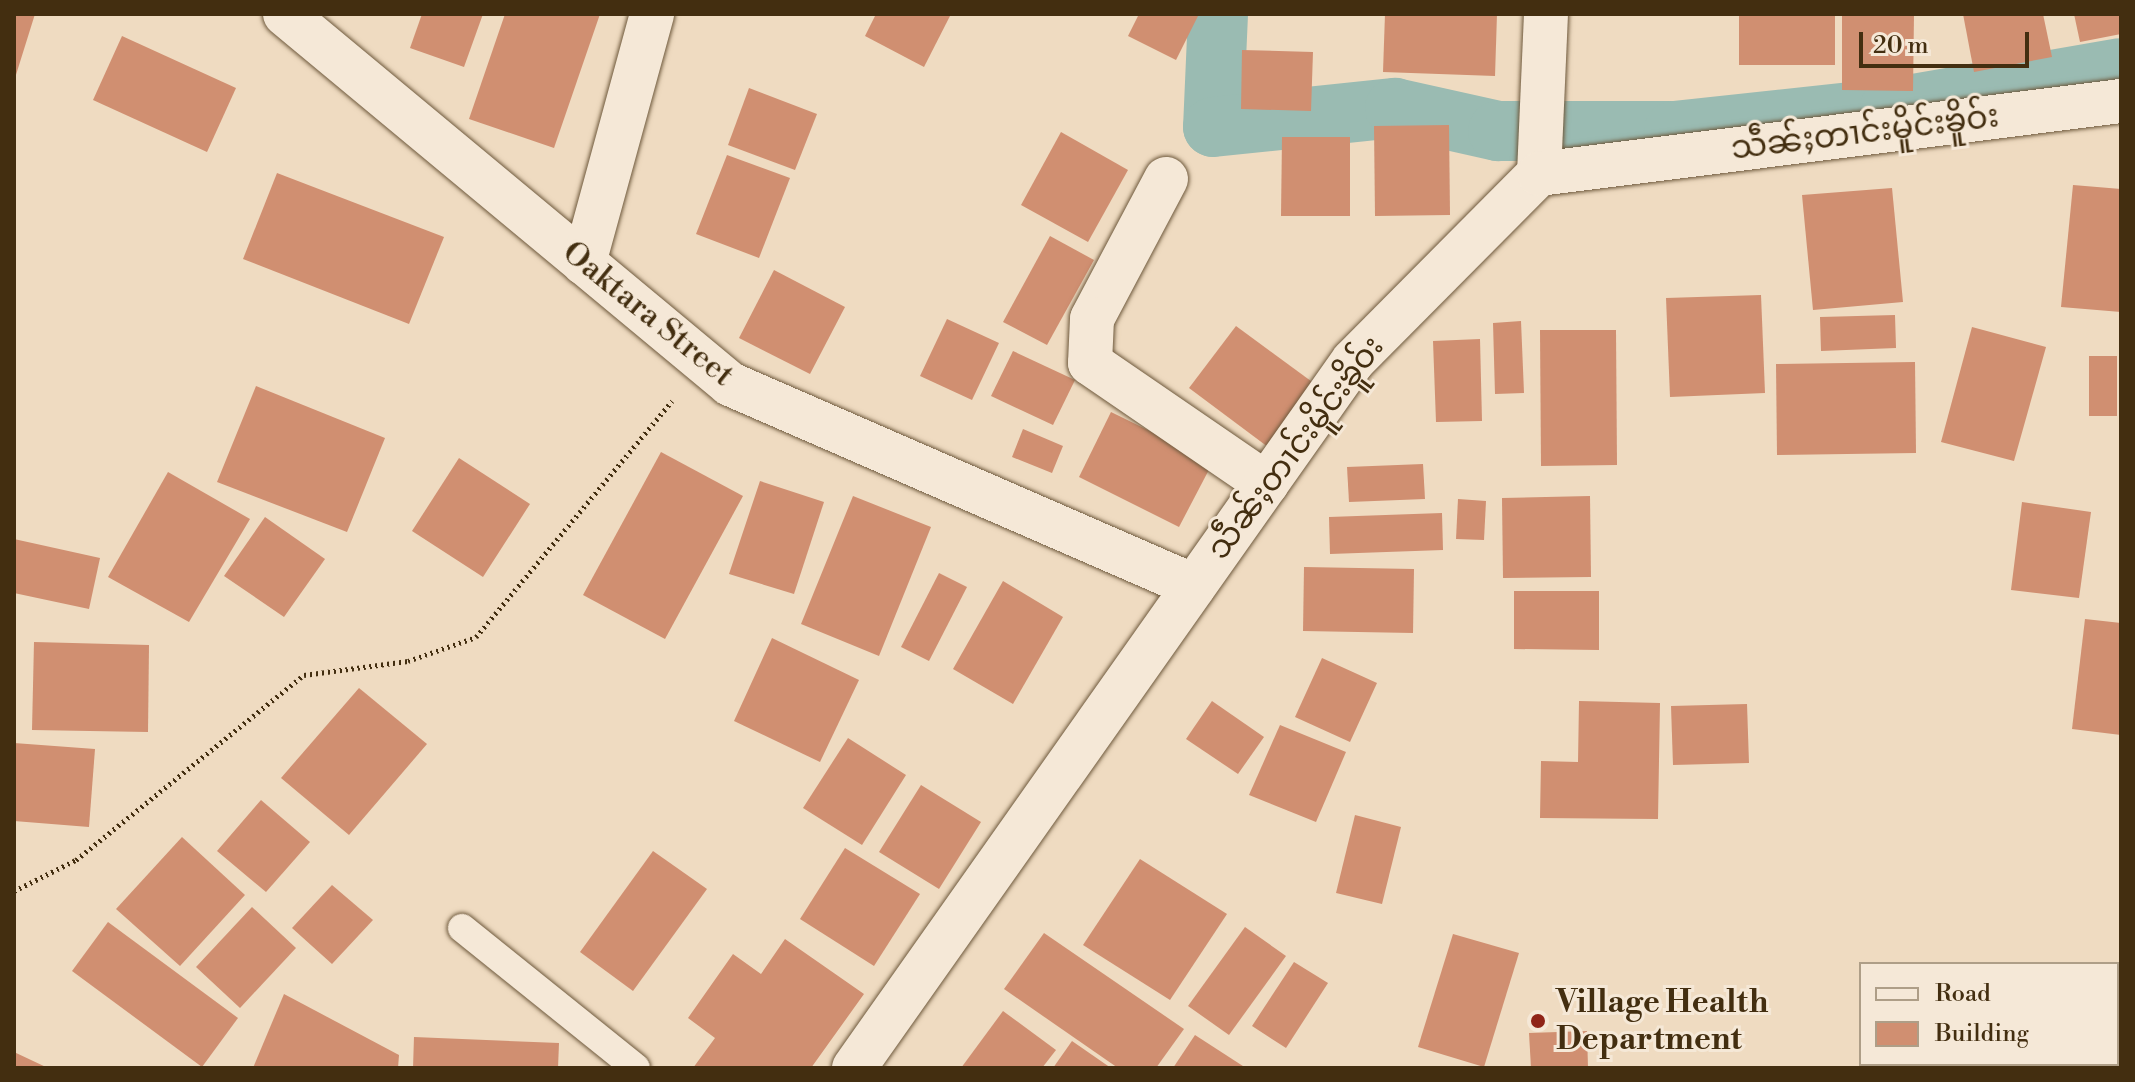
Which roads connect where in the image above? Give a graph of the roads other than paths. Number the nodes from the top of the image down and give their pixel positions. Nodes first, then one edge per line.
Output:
1 (285, 14) edge
2 (652, 14) edge
3 (1546, 14) edge
4 (2121, 101) edge
5 (1540, 142) junction
6 (1166, 179) dead end
7 (584, 263) junction
8 (1267, 484) junction
9 (1194, 586) junction
10 (462, 928) dead end
11 (636, 1068) edge
12 (854, 1068) edge

1 - 7 street, Oaktara Street
2 - 7 street
3 - 5 street
4 - 5 street, သဵၼ်ႈတၢင်းမိူင်းၶိူဝ်း
5 - 8 street, သဵၼ်ႈတၢင်းမိူင်းၶိူဝ်း
6 - 8 street
7 - 9 street, Oaktara Street
8 - 9 street, သဵၼ်ႈတၢင်းမိူင်းၶိူဝ်း
9 - 12 street, သဵၼ်ႈတၢင်းမိူင်းၶိူဝ်း
10 - 11 lane

